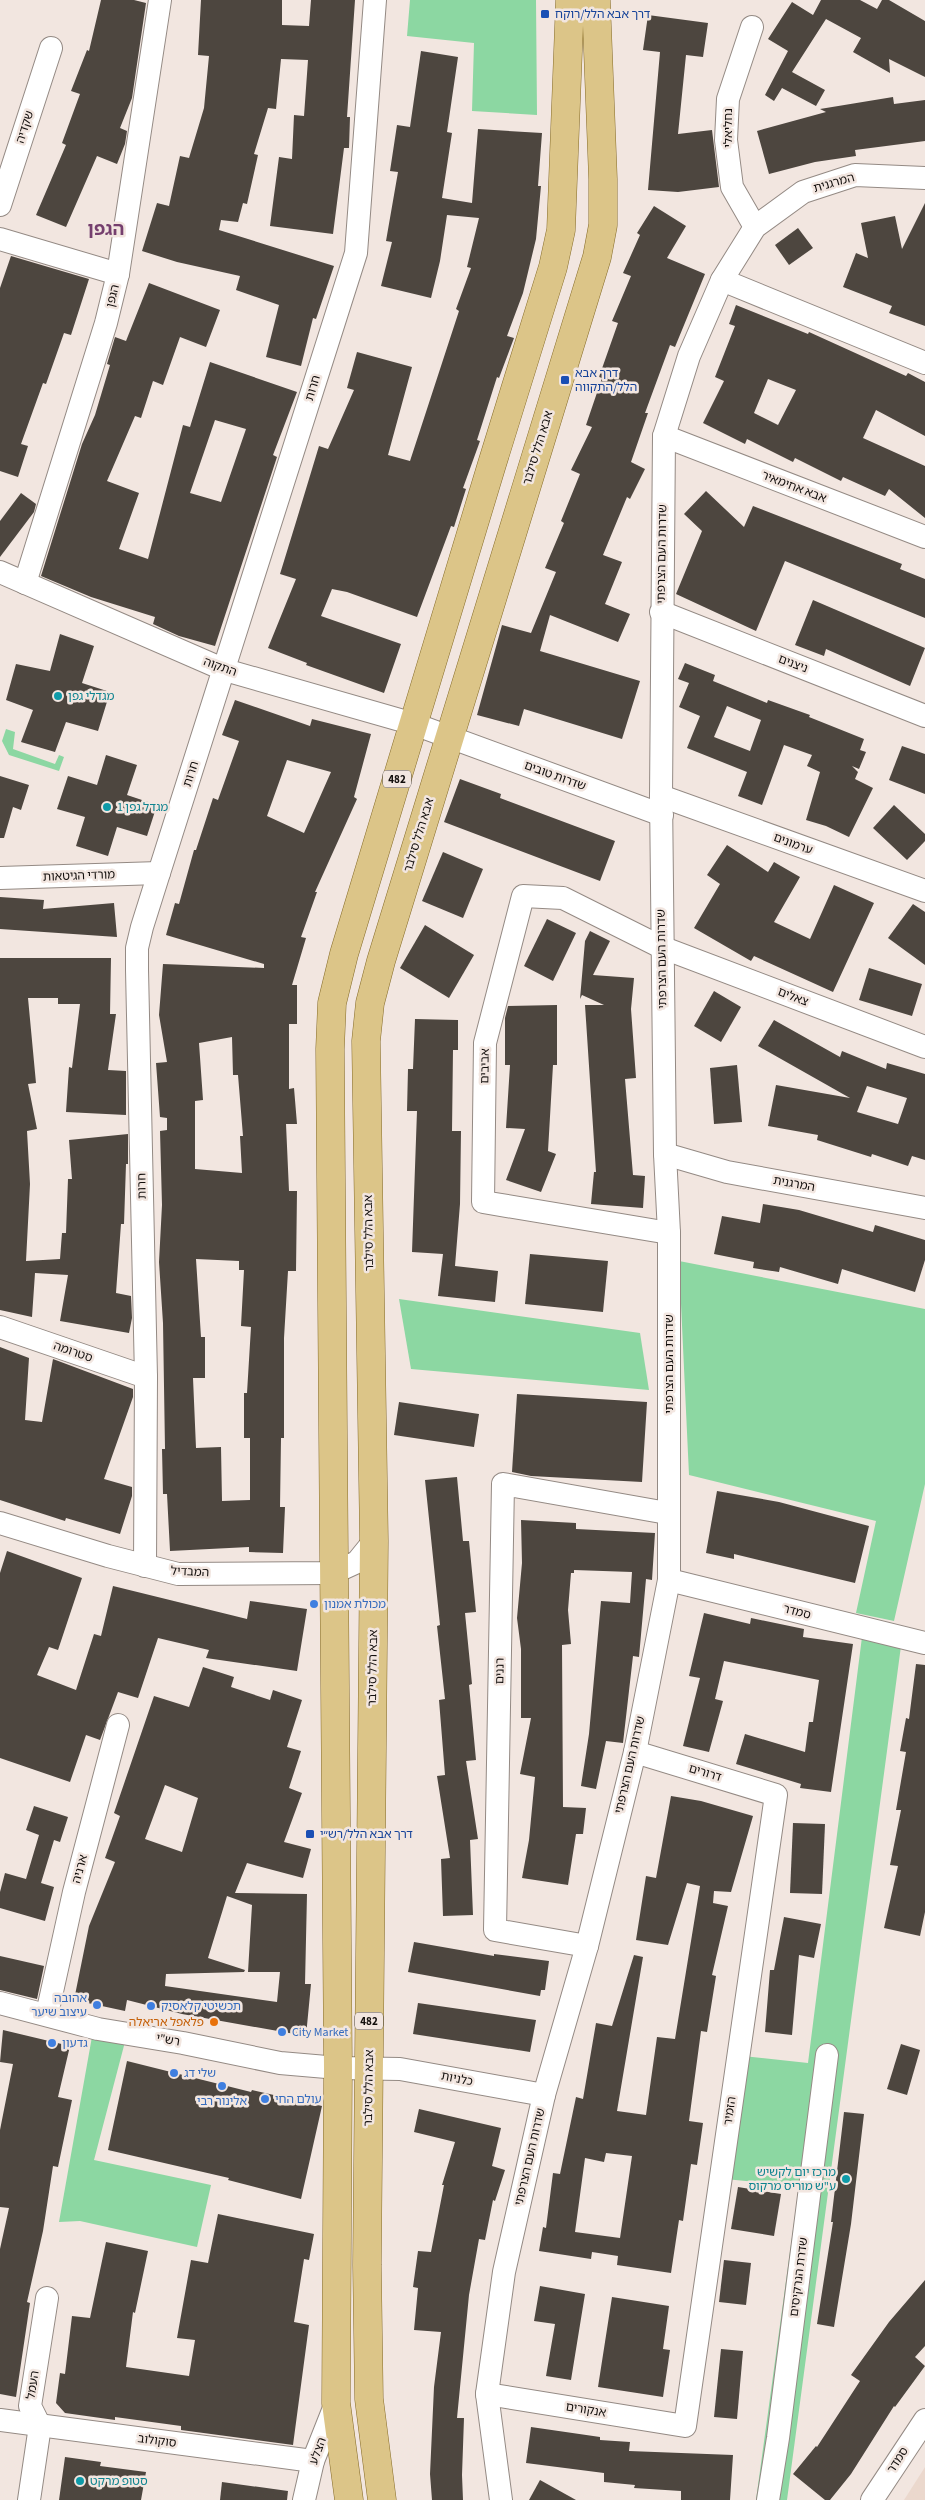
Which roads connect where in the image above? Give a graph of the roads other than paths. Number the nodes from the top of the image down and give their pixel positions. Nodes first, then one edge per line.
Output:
1 (160, 0) edge
2 (375, 0) edge
3 (570, 0) edge
4 (596, 0) edge
5 (752, 27) dead end
6 (51, 48) dead end
7 (925, 178) edge
8 (0, 205) edge
9 (755, 227) junction
10 (0, 239) edge
11 (118, 274) junction
12 (722, 280) junction
13 (925, 363) edge
14 (664, 436) junction
15 (925, 537) edge
16 (0, 572) edge
17 (25, 584) junction
18 (661, 612) junction
19 (225, 670) junction
20 (925, 716) edge
21 (414, 724) junction
22 (449, 737) junction
23 (661, 805) junction
24 (159, 873) junction
25 (0, 878) edge
26 (925, 891) edge
27 (661, 947) junction
28 (925, 1047) edge
29 (665, 1154) junction
30 (925, 1208) edge
31 (669, 1233) junction
32 (0, 1327) edge
33 (146, 1377) junction
34 (667, 1513) junction
35 (0, 1523) edge
36 (374, 1540) junction
37 (146, 1566) junction
38 (333, 1573) junction
39 (669, 1580) junction
40 (925, 1644) edge
41 (118, 1725) dead end
42 (635, 1752) junction
43 (776, 1795) joint
44 (587, 1946) junction
45 (0, 2003) edge
46 (47, 2014) junction
47 (827, 2055) dead end
48 (338, 2068) junction
49 (369, 2068) junction
50 (544, 2095) junction
51 (47, 2298) dead end
52 (487, 2394) junction
53 (336, 2403) junction
54 (0, 2420) edge
55 (925, 2420) edge
56 (40, 2426) junction
57 (685, 2426) joint
58 (313, 2461) junction
59 (29, 2500) edge
60 (304, 2500) edge
61 (349, 2500) edge
62 (382, 2500) edge
63 (500, 2500) edge
64 (768, 2500) edge
65 (872, 2500) edge

1 - 11 street, הגפן
2 - 19 street, חרות
3 - 21 main road, 482
4 - 22 main road, אבא הלל סילבר / 482
5 - 9 street, נחליאלי
6 - 8 street, שקדיה
7 - 9 street, המרגנית
9 - 12 street, שדרות העם הצרפתי
10 - 11 street
11 - 17 street, הגפן
12 - 13 street
12 - 14 street, שדרות העם הצרפתי
14 - 15 street, אבא אחימאיר
14 - 18 street, שדרות העם הצרפתי
16 - 17 street, התקוה
17 - 19 street, התקוה
18 - 20 street, ניצנים
18 - 23 street, שדרות העם הצרפתי
19 - 21 street, התקוה
19 - 24 street, חרות
21 - 22 street, התקוה
21 - 38 main road, 482
22 - 23 street, שדרות טובים
22 - 36 main road, אבא הלל סילבר / 482
23 - 26 street, ערמונים
23 - 27 street, שדרות העם הצרפתי
24 - 25 street, מורדי הגיטאות
24 - 33 street, חרות
27 - 28 street, צאלים
27 - 29 street, שדרות העם הצרפתי
27 - 31 street, אביבים
29 - 30 street, המרגנית
29 - 31 street, שדרות העם הצרפתי
31 - 34 street, שדרות העם הצרפתי
32 - 33 street, סטרומה
33 - 37 street, חרות
34 - 39 street, שדרות העם הצרפתי
34 - 44 street, רננים
35 - 37 street, המבדיל
36 - 38 street, המבדיל
36 - 49 main road, אבא הלל סילבר / 482
37 - 38 street, המבדיל
38 - 48 main road, 482
39 - 40 street, סמדר
39 - 42 street, שדרות העם הצרפתי
41 - 46 street, ארניה
42 - 43 street, דרורים
42 - 44 street, שדרות העם הצרפתי
43 - 57 street, הזמיר
44 - 50 street, שדרות העם הצרפתי
45 - 46 street, רש"י
46 - 48 street, רש"י
47 - 64 street, שדרת הנרקיסים
48 - 49 street, רש"י
48 - 53 main road, 482
49 - 50 street, כלניות
49 - 62 main road, אבא הלל סילבר / 482
50 - 52 street, שדרות העם הצרפתי
51 - 56 street, העמל
52 - 57 street, אנקורים
52 - 63 street, שדרות העם הצרפתי
53 - 58 street, הצלע
53 - 61 main road, 482
54 - 56 street, סוקולוב
55 - 65 street, סמדר
56 - 58 street, סוקולוב
56 - 59 street
58 - 60 street, הצלע

